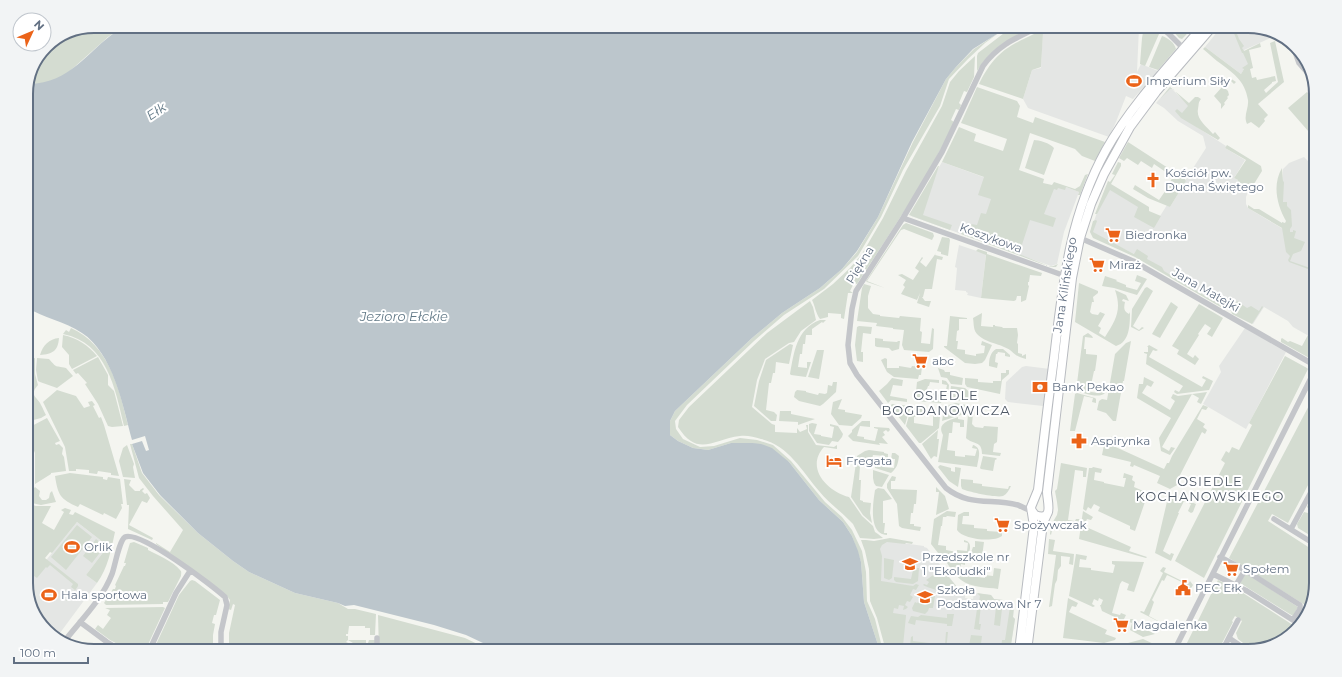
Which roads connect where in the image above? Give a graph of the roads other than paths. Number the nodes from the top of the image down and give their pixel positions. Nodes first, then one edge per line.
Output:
1 (1027, 33) edge
2 (1168, 33) edge
3 (1197, 33) edge
4 (1206, 33) edge
5 (1184, 48) junction
6 (1297, 57) edge
7 (1304, 69) edge
8 (1153, 90) junction
9 (903, 218) junction
10 (1080, 238) junction
11 (1064, 275) junction
12 (1072, 278) junction
13 (1309, 363) edge
14 (1309, 382) edge
15 (1309, 498) edge
16 (1034, 501) junction
17 (1017, 505) junction
18 (1048, 508) junction
19 (1032, 511) junction
20 (1274, 519) dead end
21 (1291, 529) junction
22 (1309, 541) edge
23 (1220, 557) junction
24 (1245, 570) junction
25 (190, 571) junction
26 (1213, 574) junction
27 (1236, 585) junction
28 (1238, 620) dead end
29 (1293, 620) joint
30 (80, 622) junction
31 (67, 638) edge
32 (377, 638) dead end
33 (1229, 638) junction
34 (110, 644) edge
35 (152, 644) edge
36 (221, 644) edge
37 (377, 644) edge
38 (1020, 644) edge
39 (1028, 644) edge
40 (1178, 644) edge
41 (1226, 644) edge
42 (1238, 644) edge

1 - 9 street, Piękna
2 - 5 street
3 - 5 street, Jana Kilińskiego
4 - 8 street, Jana Kilińskiego
5 - 8 street, Jana Kilińskiego
6 - 7 street
8 - 10 street, Jana Kilińskiego
8 - 11 street, Jana Kilińskiego
9 - 11 street, Koszykowa
9 - 17 street, Piękna
10 - 12 street, Jana Kilińskiego
10 - 13 street, Jana Matejki
11 - 12 street, Koszykowa
11 - 16 street, Jana Kilińskiego
12 - 18 street, Jana Kilińskiego
14 - 23 street
15 - 21 street
16 - 17 street, Piękna
16 - 18 street
16 - 19 street
17 - 19 street, Piękna
18 - 19 street
18 - 39 street, Jana Kilińskiego
19 - 38 street
20 - 21 street
21 - 22 street
23 - 24 street
23 - 26 street
24 - 27 street
24 - 29 street
25 - 30 street
25 - 35 street
25 - 36 street
26 - 27 street
26 - 40 street
27 - 29 street
28 - 33 street
30 - 31 street
30 - 34 street
32 - 37 street
33 - 41 street
33 - 42 street

